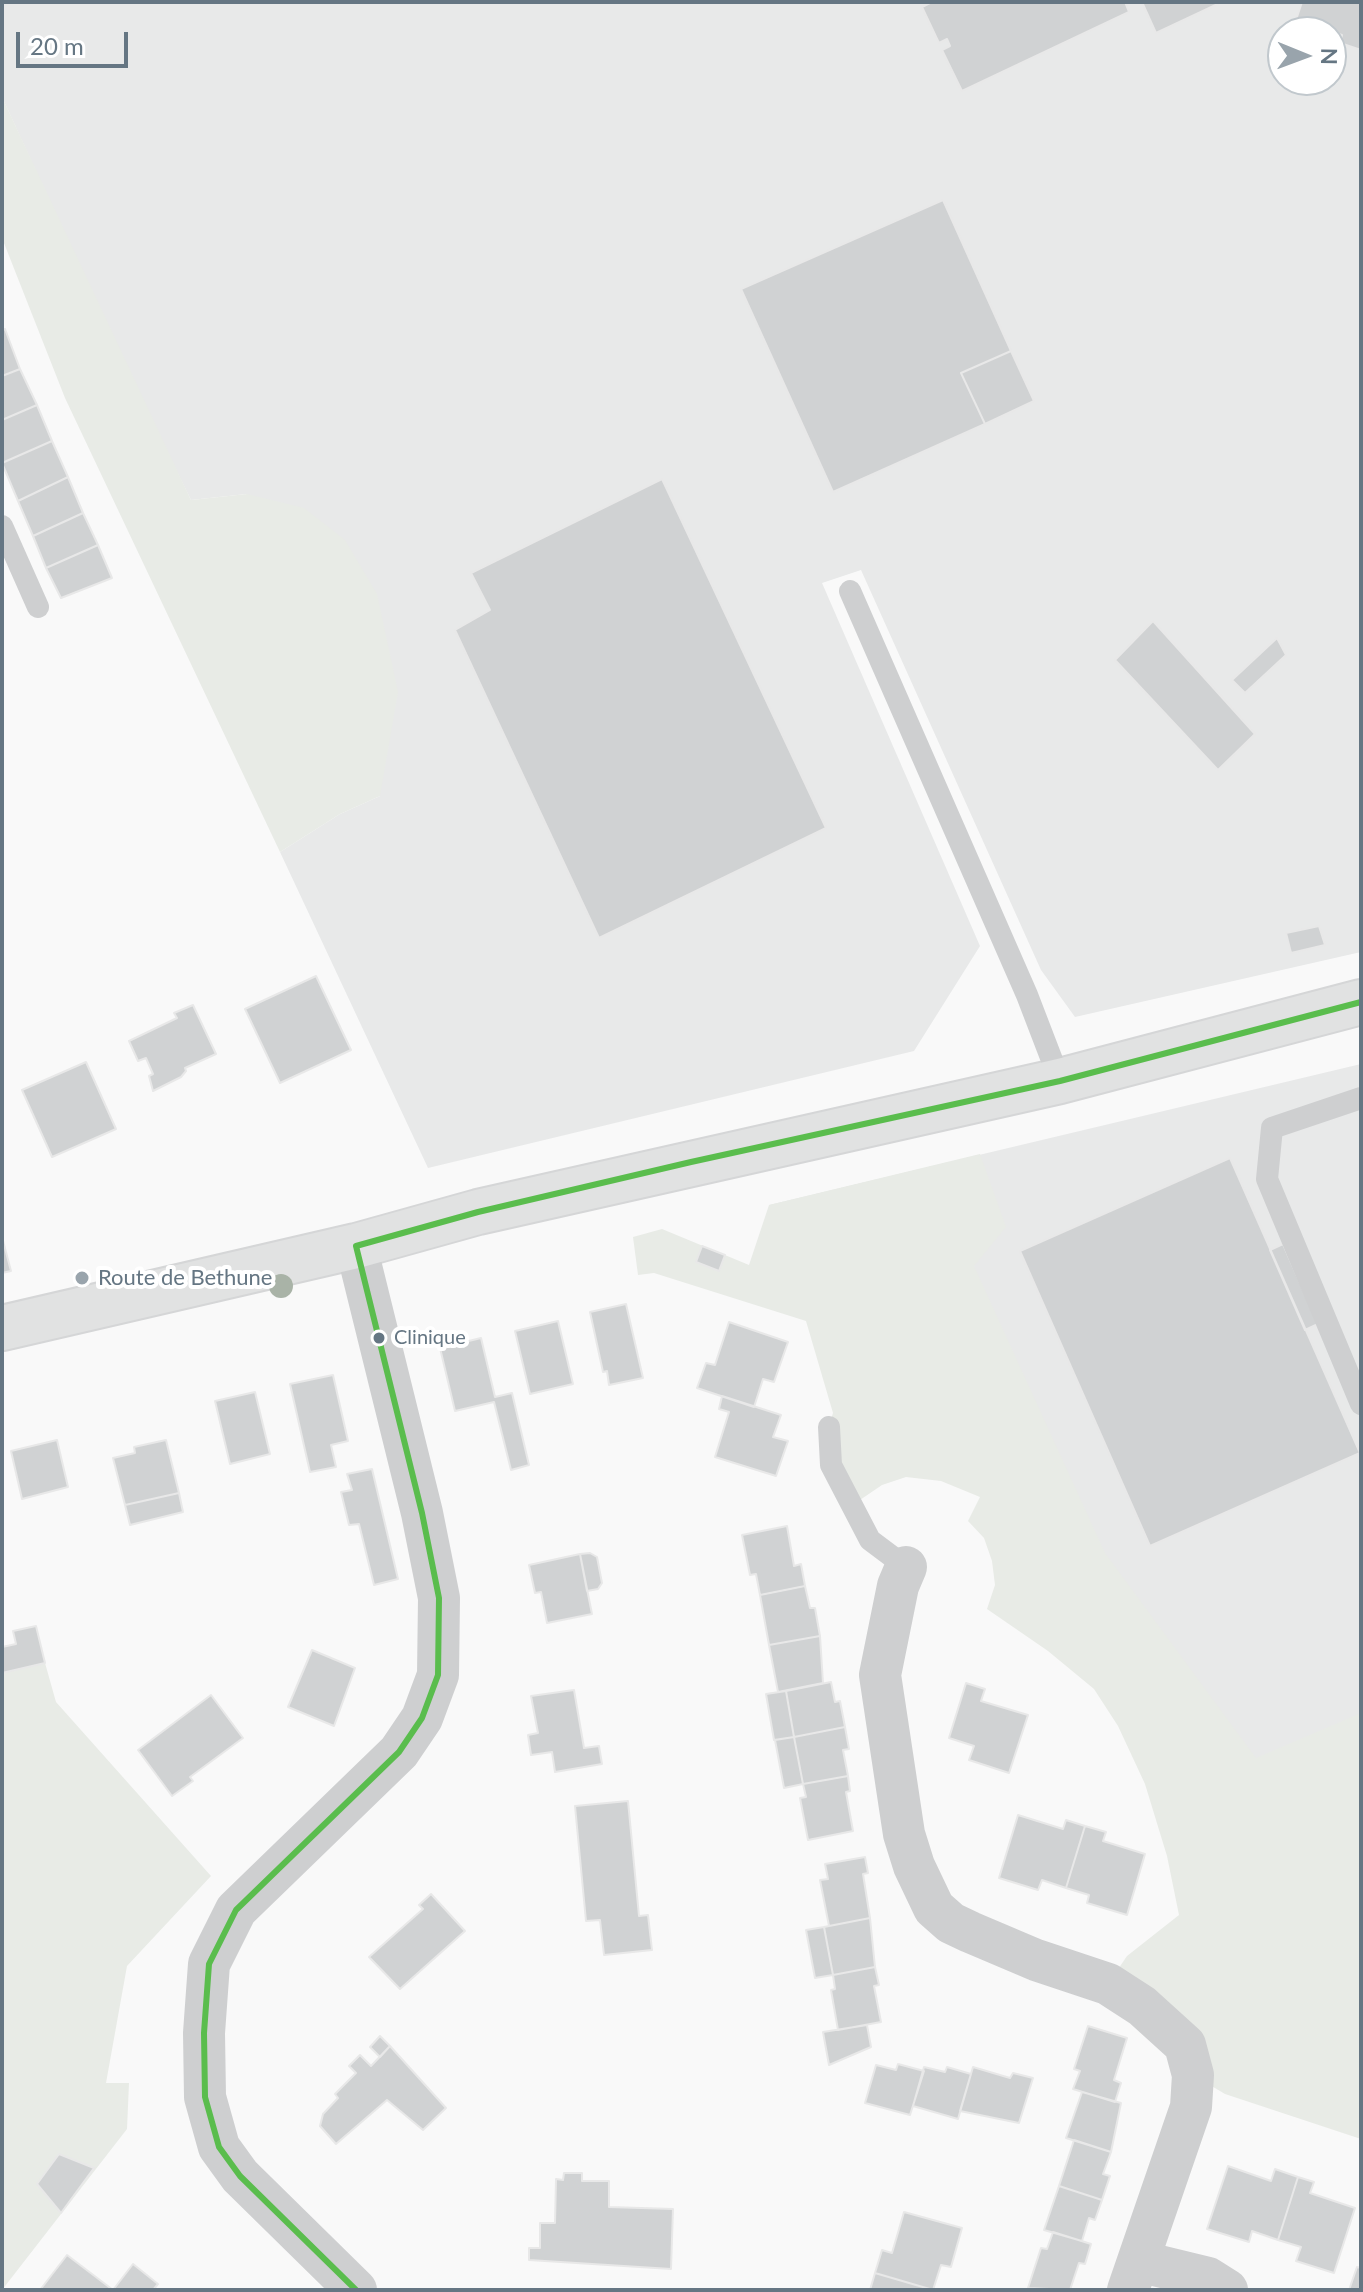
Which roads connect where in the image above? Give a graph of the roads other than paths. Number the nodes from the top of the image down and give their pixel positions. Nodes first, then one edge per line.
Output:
1 (2, 526) edge
2 (850, 591) dead end
3 (38, 607) dead end
4 (1359, 1007) edge
5 (1060, 1081) junction
6 (1361, 1098) edge
7 (356, 1246) junction
8 (2, 1328) edge
9 (1361, 1404) edge
10 (829, 1427) dead end
11 (906, 1567) joint
12 (1133, 2275) edge
13 (356, 2290) edge
14 (1227, 2290) edge

1 - 3 lane
2 - 5 lane
4 - 5 main road
5 - 7 main road
6 - 9 lane
7 - 8 main road
7 - 13 street
10 - 11 lane
11 - 12 street
12 - 14 street

